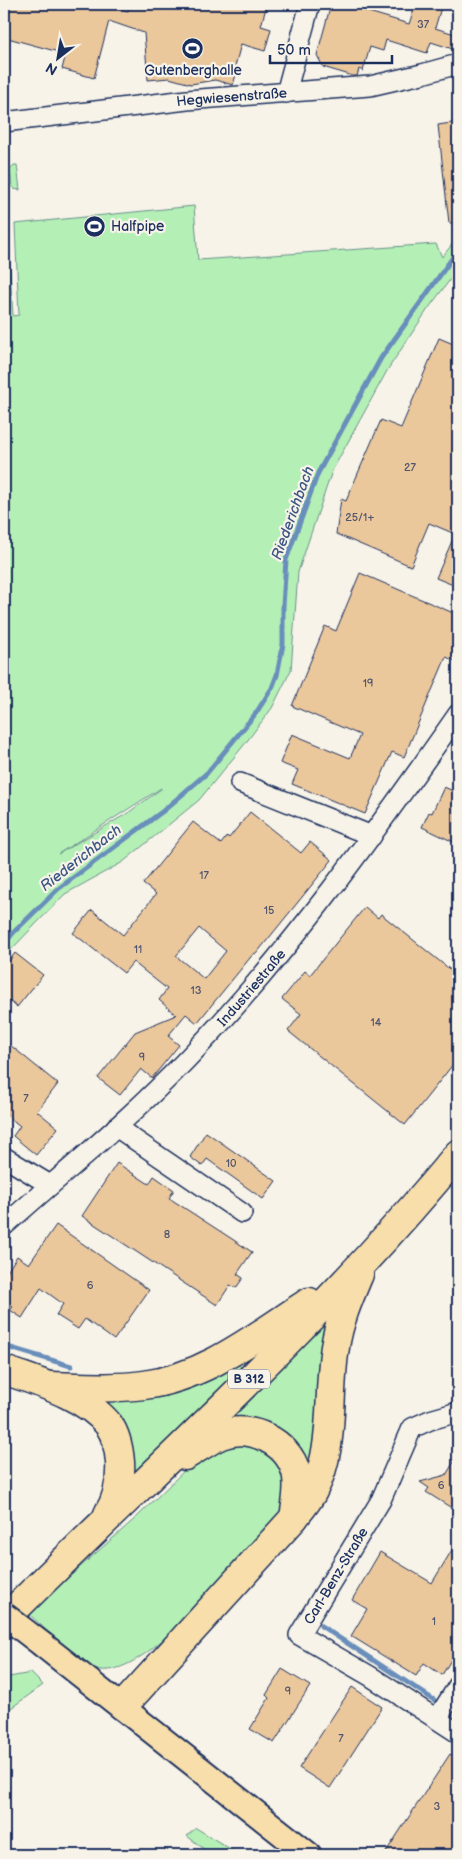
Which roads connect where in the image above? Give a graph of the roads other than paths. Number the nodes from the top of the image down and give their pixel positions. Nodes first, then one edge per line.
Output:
1 (310, 4) edge
2 (458, 64) edge
3 (286, 93) junction
4 (4, 122) edge
5 (458, 714) edge
6 (240, 784) dead end
7 (372, 836) junction
8 (116, 1127) junction
9 (458, 1154) edge
10 (4, 1157) edge
11 (50, 1185) junction
12 (242, 1213) dead end
13 (4, 1226) edge
14 (357, 1268) junction
15 (4, 1370) edge
16 (52, 1386) junction
17 (458, 1412) edge
18 (148, 1479) junction
19 (293, 1519) junction
20 (104, 1522) junction
21 (4, 1615) edge
22 (4, 1620) edge
23 (458, 1686) edge
24 (123, 1706) junction
25 (437, 1719) junction
26 (458, 1733) edge
27 (309, 1855) edge

1 - 3 street
2 - 3 street, Hegwiesenstraße
3 - 4 street, Hegwiesenstraße
5 - 7 street, Industriestraße
6 - 7 street
7 - 8 street, Industriestraße
8 - 11 street, Industriestraße
8 - 12 street
9 - 14 highway, B 312
10 - 11 street
11 - 13 street, Industriestraße
14 - 16 highway
14 - 18 highway, B 312
14 - 19 highway
15 - 16 highway
16 - 20 highway
17 - 25 street, Carl-Benz-Straße
18 - 19 highway
18 - 20 highway, B 312
19 - 24 highway
20 - 22 highway, B 312
21 - 24 main road, bridge
23 - 25 street
24 - 27 main road
25 - 26 street, Carl-Benz-Straße

